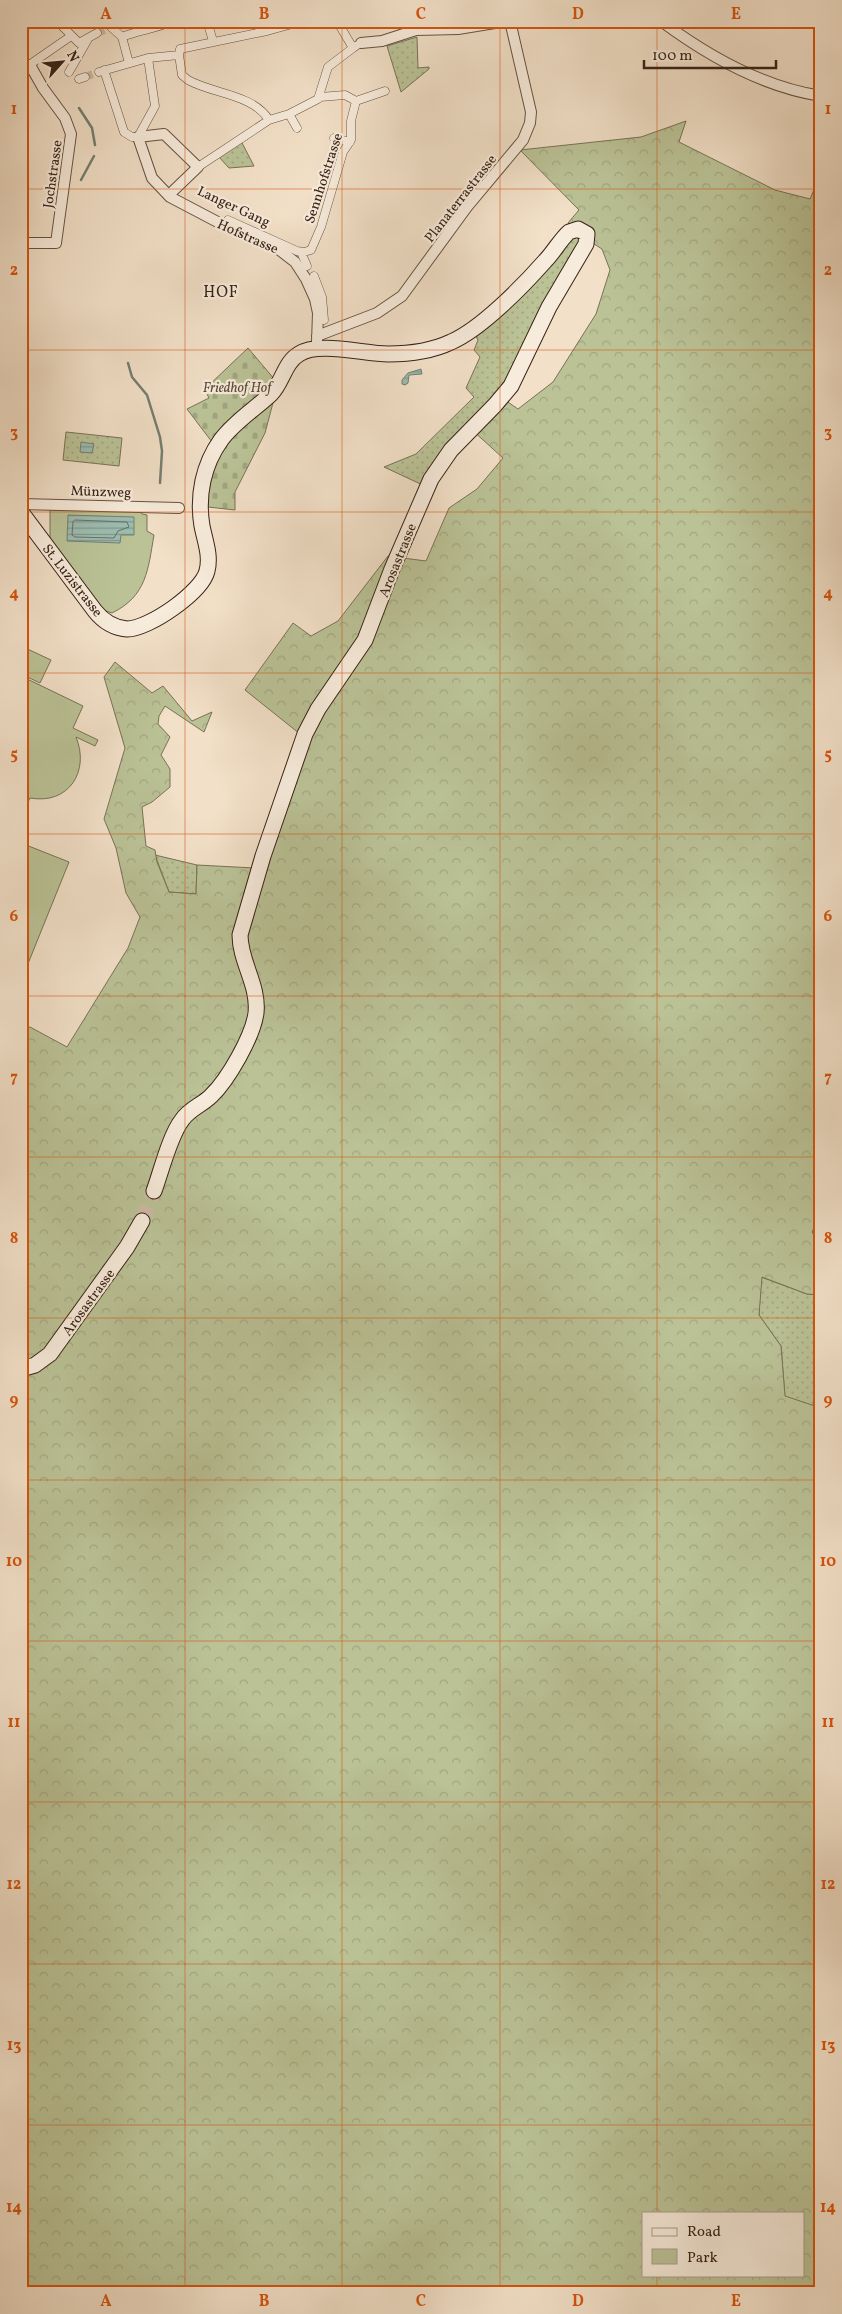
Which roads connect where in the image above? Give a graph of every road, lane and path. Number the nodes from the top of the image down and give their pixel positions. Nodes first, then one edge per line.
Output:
1 (57, 21) edge
2 (207, 21) edge
3 (303, 21) edge
4 (337, 21) edge
5 (508, 21) edge
6 (661, 21) edge
7 (172, 22) edge
8 (463, 25) edge
9 (109, 26) edge
10 (97, 33) tunnel mouth
11 (71, 36) junction
12 (122, 37) junction
13 (88, 38) junction
14 (213, 41) junction
15 (356, 46) junction
16 (179, 55) junction
17 (151, 58) junction
18 (129, 63) junction
19 (28, 65) edge
20 (69, 72) dead end
21 (385, 91) dead end
22 (821, 96) edge
23 (320, 98) junction
24 (356, 102) junction
25 (289, 114) junction
26 (269, 120) junction
27 (297, 128) dead end
28 (138, 137) junction
29 (334, 138) dead end
30 (350, 142) junction
31 (198, 167) junction
32 (148, 169) junction
33 (173, 190) junction
34 (228, 220) joint
35 (21, 243) edge
36 (301, 252) junction
37 (307, 266) dead end
38 (314, 276) dead end
39 (324, 320) dead end
40 (317, 342) junction
41 (21, 504) edge
42 (179, 508) dead end
43 (21, 512) edge
44 (154, 1191) tunnel mouth
45 (142, 1220) tunnel mouth
46 (21, 1369) edge

1 - 11 street
2 - 14 street
3 - 14 street
4 - 15 street
5 - 8 street
5 - 40 street, Planaterrastrasse
6 - 22 street
7 - 12 street
8 - 15 street
9 - 12 street
10 - 13 street
11 - 13 street
11 - 19 street
12 - 18 street
13 - 20 street
14 - 16 street
15 - 23 street
16 - 17 street
16 - 26 street
17 - 18 street
17 - 28 street
18 - 28 street
19 - 35 street, Jochstrasse
21 - 24 street
23 - 24 street
23 - 25 street
24 - 30 street, Sennhofstrasse
25 - 26 street
25 - 27 street
26 - 31 street
28 - 31 street
28 - 32 street, Hofstrasse
29 - 30 street
30 - 36 street, Sennhofstrasse
31 - 33 street
32 - 33 street, Langer Gang
32 - 40 street, Hofstrasse
33 - 34 street, Langer Gang
34 - 36 street, Langer Gang
36 - 37 street
38 - 39 street
40 - 43 main road, St. Luzistrasse
40 - 44 main road, Arosastrasse
41 - 42 street, Münzweg
45 - 46 main road, Arosastrasse

